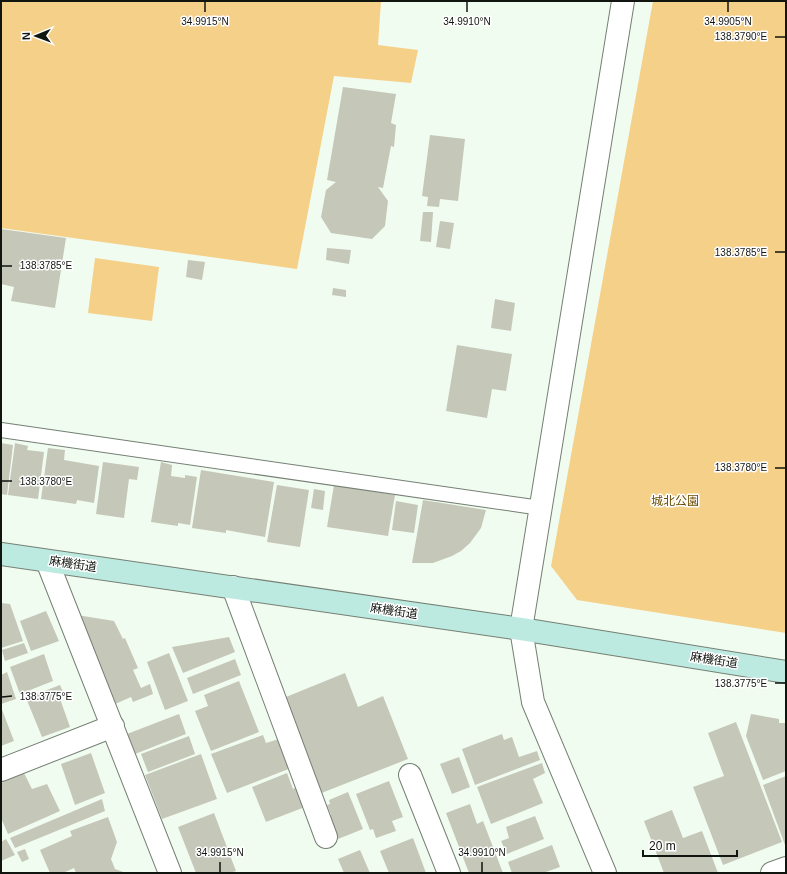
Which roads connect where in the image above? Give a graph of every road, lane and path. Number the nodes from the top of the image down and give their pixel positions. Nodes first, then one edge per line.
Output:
1 (623, 1) edge
2 (1, 430) edge
3 (541, 508) junction
4 (1, 554) edge
5 (47, 560) junction
6 (233, 587) junction
7 (522, 629) junction
8 (786, 672) edge
9 (113, 726) junction
10 (1, 770) edge
11 (410, 775) dead end
12 (326, 837) dead end
13 (786, 868) edge
14 (170, 873) edge
15 (449, 873) edge
16 (605, 873) edge
17 (772, 873) edge

1 - 3 street
2 - 3 lane
3 - 7 street
4 - 5 street, 麻機街道
5 - 6 street, 麻機街道
5 - 9 street
6 - 7 street, 麻機街道
6 - 12 street
7 - 8 street, 麻機街道
7 - 16 street
9 - 10 street
9 - 14 street
11 - 15 street
13 - 17 street

